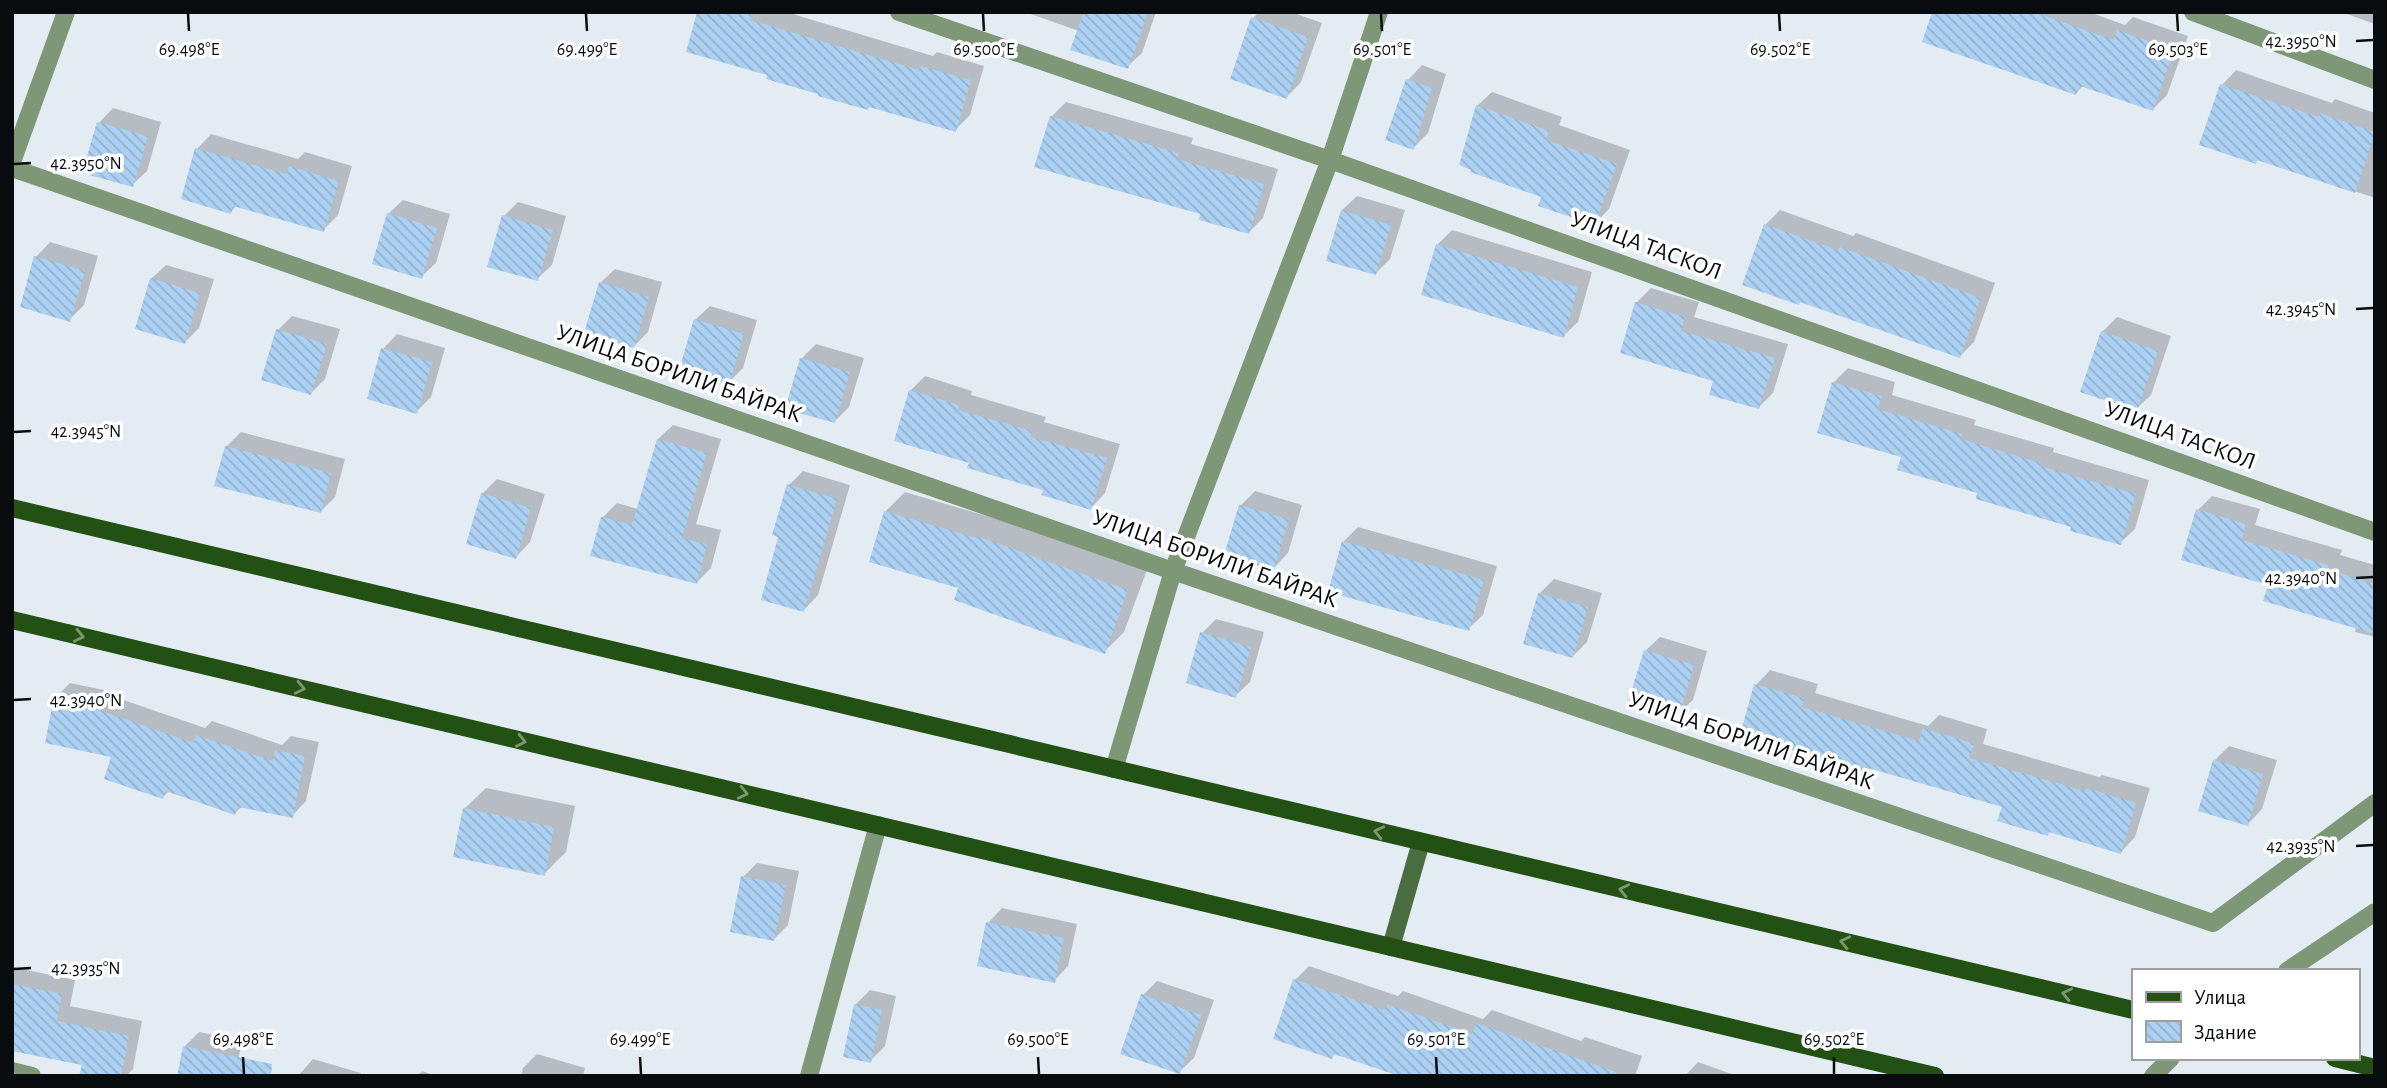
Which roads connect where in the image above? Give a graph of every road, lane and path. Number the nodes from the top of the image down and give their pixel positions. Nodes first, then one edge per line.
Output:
1 (66, 12) edge
2 (899, 12) edge
3 (1379, 12) edge
4 (2193, 12) edge
5 (2375, 80) edge
6 (1330, 160) junction
7 (12, 162) edge
8 (12, 168) edge
9 (12, 508) edge
10 (2375, 532) edge
11 (1173, 571) junction
12 (12, 620) edge
13 (1114, 769) junction
14 (2375, 803) edge
15 (878, 825) junction
16 (1421, 842) junction
17 (2375, 912) edge
18 (1391, 947) junction
19 (2290, 969) edge
20 (2132, 1010) edge
21 (2169, 1060) edge
22 (2343, 1060) edge
23 (2375, 1068) edge
24 (12, 1071) edge
25 (32, 1076) edge
26 (809, 1076) edge
27 (1935, 1076) edge
28 (2153, 1076) edge

1 - 7 street
2 - 6 street, УЛИЦА ТАСКОЛ
3 - 6 street
4 - 5 street
6 - 10 street, УЛИЦА ТАСКОЛ
6 - 11 street
8 - 11 street, УЛИЦА БОРИЛИ БАЙРАК
9 - 13 main road
11 - 13 street
11 - 14 street, УЛИЦА БОРИЛИ БАЙРАК
12 -> 15 main road
16 -> 13 main road
15 - 18 main road
15 - 26 street
16 - 18 main road
20 -> 16 main road
17 - 19 street
18 - 27 main road
21 - 28 street
22 - 23 main road
24 - 25 street

